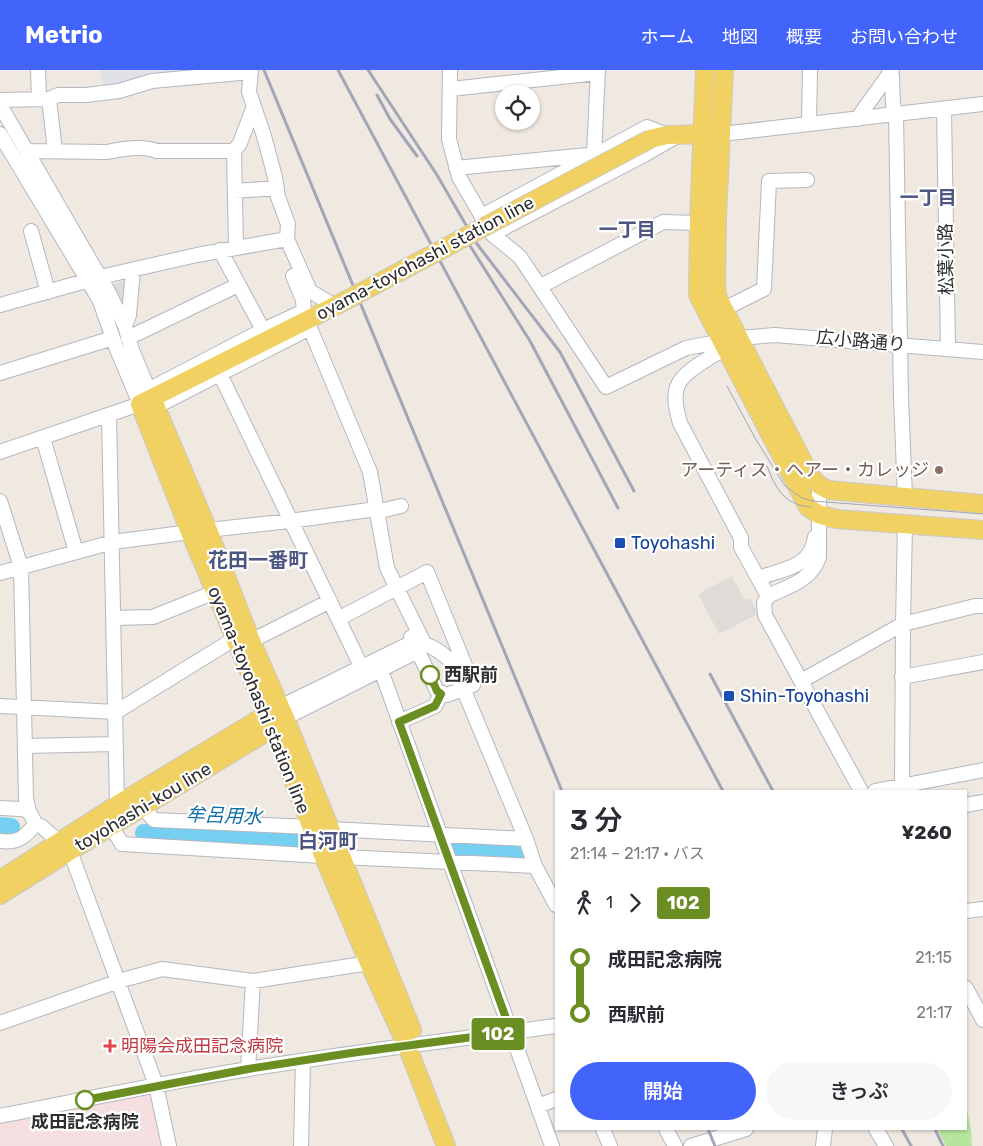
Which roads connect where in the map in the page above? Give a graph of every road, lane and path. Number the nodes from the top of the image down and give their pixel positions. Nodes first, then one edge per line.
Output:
1 (38, 70) edge
2 (450, 70) edge
3 (705, 70) edge
4 (724, 70) edge
5 (810, 70) edge
6 (251, 71) edge
7 (598, 72) edge
8 (891, 72) edge
9 (450, 89) junction
10 (44, 99) junction
11 (0, 100) edge
12 (983, 104) edge
13 (0, 105) edge
14 (254, 106) junction
15 (944, 109) junction
16 (896, 115) junction
17 (857, 119) junction
18 (809, 124) junction
19 (0, 134) edge
20 (703, 134) junction
21 (722, 134) junction
22 (666, 136) junction
23 (5, 150) edge
24 (28, 150) junction
25 (55, 150) junction
26 (234, 151) junction
27 (594, 154) junction
28 (456, 168) junction
29 (807, 180) dead end
30 (277, 188) junction
31 (234, 191) junction
32 (482, 216) junction
33 (699, 223) junction
34 (31, 231) dead end
35 (492, 234) junction
36 (283, 239) junction
37 (236, 247) junction
38 (220, 250) junction
39 (133, 270) junction
40 (94, 279) junction
41 (238, 285) junction
42 (541, 286) junction
43 (48, 292) junction
44 (0, 305) edge
45 (337, 305) junction
46 (724, 309) junction
47 (263, 330) junction
48 (127, 332) junction
49 (113, 338) junction
50 (729, 343) junction
51 (901, 345) junction
52 (948, 349) junction
53 (983, 352) edge
54 (0, 373) edge
55 (220, 374) junction
56 (149, 400) junction
57 (109, 415) junction
58 (43, 438) junction
59 (0, 452) edge
60 (819, 485) junction
61 (905, 497) junction
62 (983, 504) edge
63 (1, 505) edge
64 (401, 506) dead end
65 (376, 510) junction
66 (818, 514) junction
67 (290, 521) junction
68 (906, 524) junction
69 (208, 530) junction
70 (983, 530) edge
71 (190, 532) junction
72 (112, 542) junction
73 (76, 552) junction
74 (21, 567) junction
75 (0, 572) edge
76 (758, 578) junction
77 (394, 591) junction
78 (215, 592) junction
79 (768, 596) junction
80 (330, 601) junction
81 (983, 606) edge
82 (114, 618) junction
83 (338, 619) junction
84 (902, 624) junction
85 (243, 640) junction
86 (423, 648) junction
87 (983, 662) edge
88 (361, 666) junction
89 (381, 670) junction
90 (902, 676) junction
91 (801, 681) junction
92 (462, 689) junction
93 (441, 694) junction
94 (0, 706) edge
95 (25, 708) junction
96 (116, 712) junction
97 (276, 717) junction
98 (399, 722) junction
99 (116, 744) junction
100 (26, 746) junction
101 (983, 770) edge
102 (902, 785) junction
103 (860, 790) edge
104 (880, 790) edge
105 (983, 802) edge
106 (27, 805) junction
107 (117, 805) junction
108 (967, 805) edge
109 (143, 807) junction
110 (0, 808) edge
111 (36, 825) junction
112 (111, 826) junction
113 (322, 832) junction
114 (439, 834) junction
115 (526, 839) junction
116 (0, 842) edge
117 (65, 847) junction
118 (332, 855) junction
119 (450, 862) junction
120 (535, 866) junction
121 (0, 880) edge
122 (0, 895) edge
123 (555, 903) edge
124 (983, 909) edge
125 (967, 911) edge
126 (369, 963) junction
127 (253, 981) junction
128 (119, 982) junction
129 (967, 990) edge
130 (983, 1019) edge
131 (0, 1023) edge
132 (555, 1026) edge
133 (511, 1032) junction
134 (412, 1045) junction
135 (303, 1061) junction
136 (248, 1069) junction
137 (156, 1085) junction
138 (555, 1099) edge
139 (538, 1106) junction
140 (0, 1116) edge
141 (603, 1130) edge
142 (666, 1130) edge
143 (736, 1130) edge
144 (825, 1130) edge
145 (877, 1130) edge
146 (169, 1146) edge
147 (301, 1146) edge
148 (446, 1146) edge
149 (459, 1146) edge
150 (552, 1146) edge
151 (610, 1146) edge
152 (674, 1146) edge
153 (691, 1146) edge
154 (823, 1146) edge
155 (886, 1146) edge

1 - 10 street
2 - 9 street
3 - 20 main road
4 - 21 main road
5 - 18 street
6 - 10 street
6 - 14 street
7 - 9 street
7 - 27 street
8 - 16 street
8 - 17 street
9 - 28 street
10 - 11 street
10 - 25 street
12 - 15 street
13 - 24 street
14 - 26 street
14 - 30 street
15 - 16 street
15 - 52 street, 松葉小路
16 - 17 street
16 - 51 street
17 - 18 street
18 - 21 street
19 - 23 street
20 - 21 main road, oyama-toyohashi station line
20 - 22 main road, oyama-toyohashi station line
20 - 33 main road
21 - 46 main road
22 - 27 street
22 - 35 street
22 - 45 main road, oyama-toyohashi station line, bridge
23 - 40 street
24 - 25 street
24 - 40 street
25 - 26 street
26 - 31 street
27 - 28 street
27 - 32 street
28 - 32 street
29 - 46 street
30 - 31 street
30 - 36 street
31 - 37 street
32 - 35 street
33 - 42 street
33 - 50 main road
34 - 43 street
35 - 42 street
36 - 37 street
36 - 45 street
36 - 47 street
37 - 38 street
38 - 39 street
38 - 41 street
39 - 40 street
39 - 48 street
40 - 43 street
40 - 48 street
40 - 49 street
41 - 47 street
41 - 48 street
42 - 50 street, 広小路通り
43 - 44 street
45 - 56 main road, oyama-toyohashi station line
46 - 50 main road
47 - 56 street
48 - 56 street
49 - 54 street
49 - 56 street
50 - 51 street, 広小路通り
50 - 60 main road
50 - 66 main road
50 - 76 street
51 - 52 street, 広小路通り
51 - 61 street
52 - 53 street, 広小路通り
55 - 56 street
55 - 65 street
55 - 67 street
56 - 57 street
56 - 69 main road, oyama-toyohashi station line
56 - 71 main road, oyama-toyohashi station line
57 - 58 street
57 - 72 street
58 - 59 street
58 - 73 street
60 - 61 main road
60 - 66 street
61 - 62 main road
63 - 74 street
64 - 65 street
65 - 67 street
65 - 77 street
66 - 68 main road
66 - 76 street
66 - 79 street
67 - 69 street
67 - 80 street
68 - 70 main road
68 - 84 street
69 - 85 main road, oyama-toyohashi station line
71 - 72 street
71 - 78 main road, oyama-toyohashi station line
72 - 73 street
72 - 82 street
73 - 74 street
74 - 75 street
74 - 95 street
76 - 79 street
77 - 83 street
77 - 86 street
77 - 92 street
78 - 82 street
78 - 85 main road, oyama-toyohashi station line
79 - 91 street
80 - 83 street
80 - 85 street
81 - 84 street
82 - 96 street
83 - 88 street
84 - 90 street
84 - 91 street
85 - 96 street
85 - 97 main road, oyama-toyohashi station line
86 - 88 street
86 - 89 street
86 - 92 street
86 - 93 street
87 - 90 street
88 - 97 street
89 - 97 street
89 - 98 street
90 - 102 street
91 - 103 street
92 - 93 street
92 - 115 street
93 - 98 street
94 - 95 street
95 - 96 street
95 - 100 street
96 - 99 street
97 - 107 main road, toyohashi-kou line
97 - 109 main road, toyohashi-kou line
97 - 113 main road, oyama-toyohashi station line
98 - 114 street
99 - 100 street
99 - 107 street
100 - 106 street
101 - 102 street
102 - 104 street
105 - 108 street
106 - 110 street
106 - 111 street
107 - 117 main road, toyohashi-kou line
109 - 112 main road, toyohashi-kou line
109 - 113 street
111 - 116 street
111 - 117 street
112 - 117 main road, toyohashi-kou line
112 - 118 street
113 - 114 street
113 - 118 main road, oyama-toyohashi station line
114 - 115 street
114 - 119 street
115 - 120 street
117 - 121 main road, toyohashi-kou line
117 - 122 main road, toyohashi-kou line
117 - 128 street
118 - 119 street
118 - 126 main road, oyama-toyohashi station line
118 - 134 main road, oyama-toyohashi station line
119 - 120 street
119 - 133 street
120 - 123 street
124 - 125 street
126 - 127 street
126 - 134 main road, oyama-toyohashi station line
127 - 128 street
127 - 136 street
128 - 131 street
128 - 137 street
129 - 130 street
132 - 133 street
133 - 134 street
133 - 139 street
134 - 135 street
134 - 148 main road, oyama-toyohashi station line
134 - 149 main road, oyama-toyohashi station line
135 - 136 street
135 - 147 street
136 - 137 street
137 - 140 street
137 - 146 street
138 - 139 street
139 - 150 street
141 - 151 street
142 - 152 street
143 - 153 street
144 - 154 street
145 - 155 street

